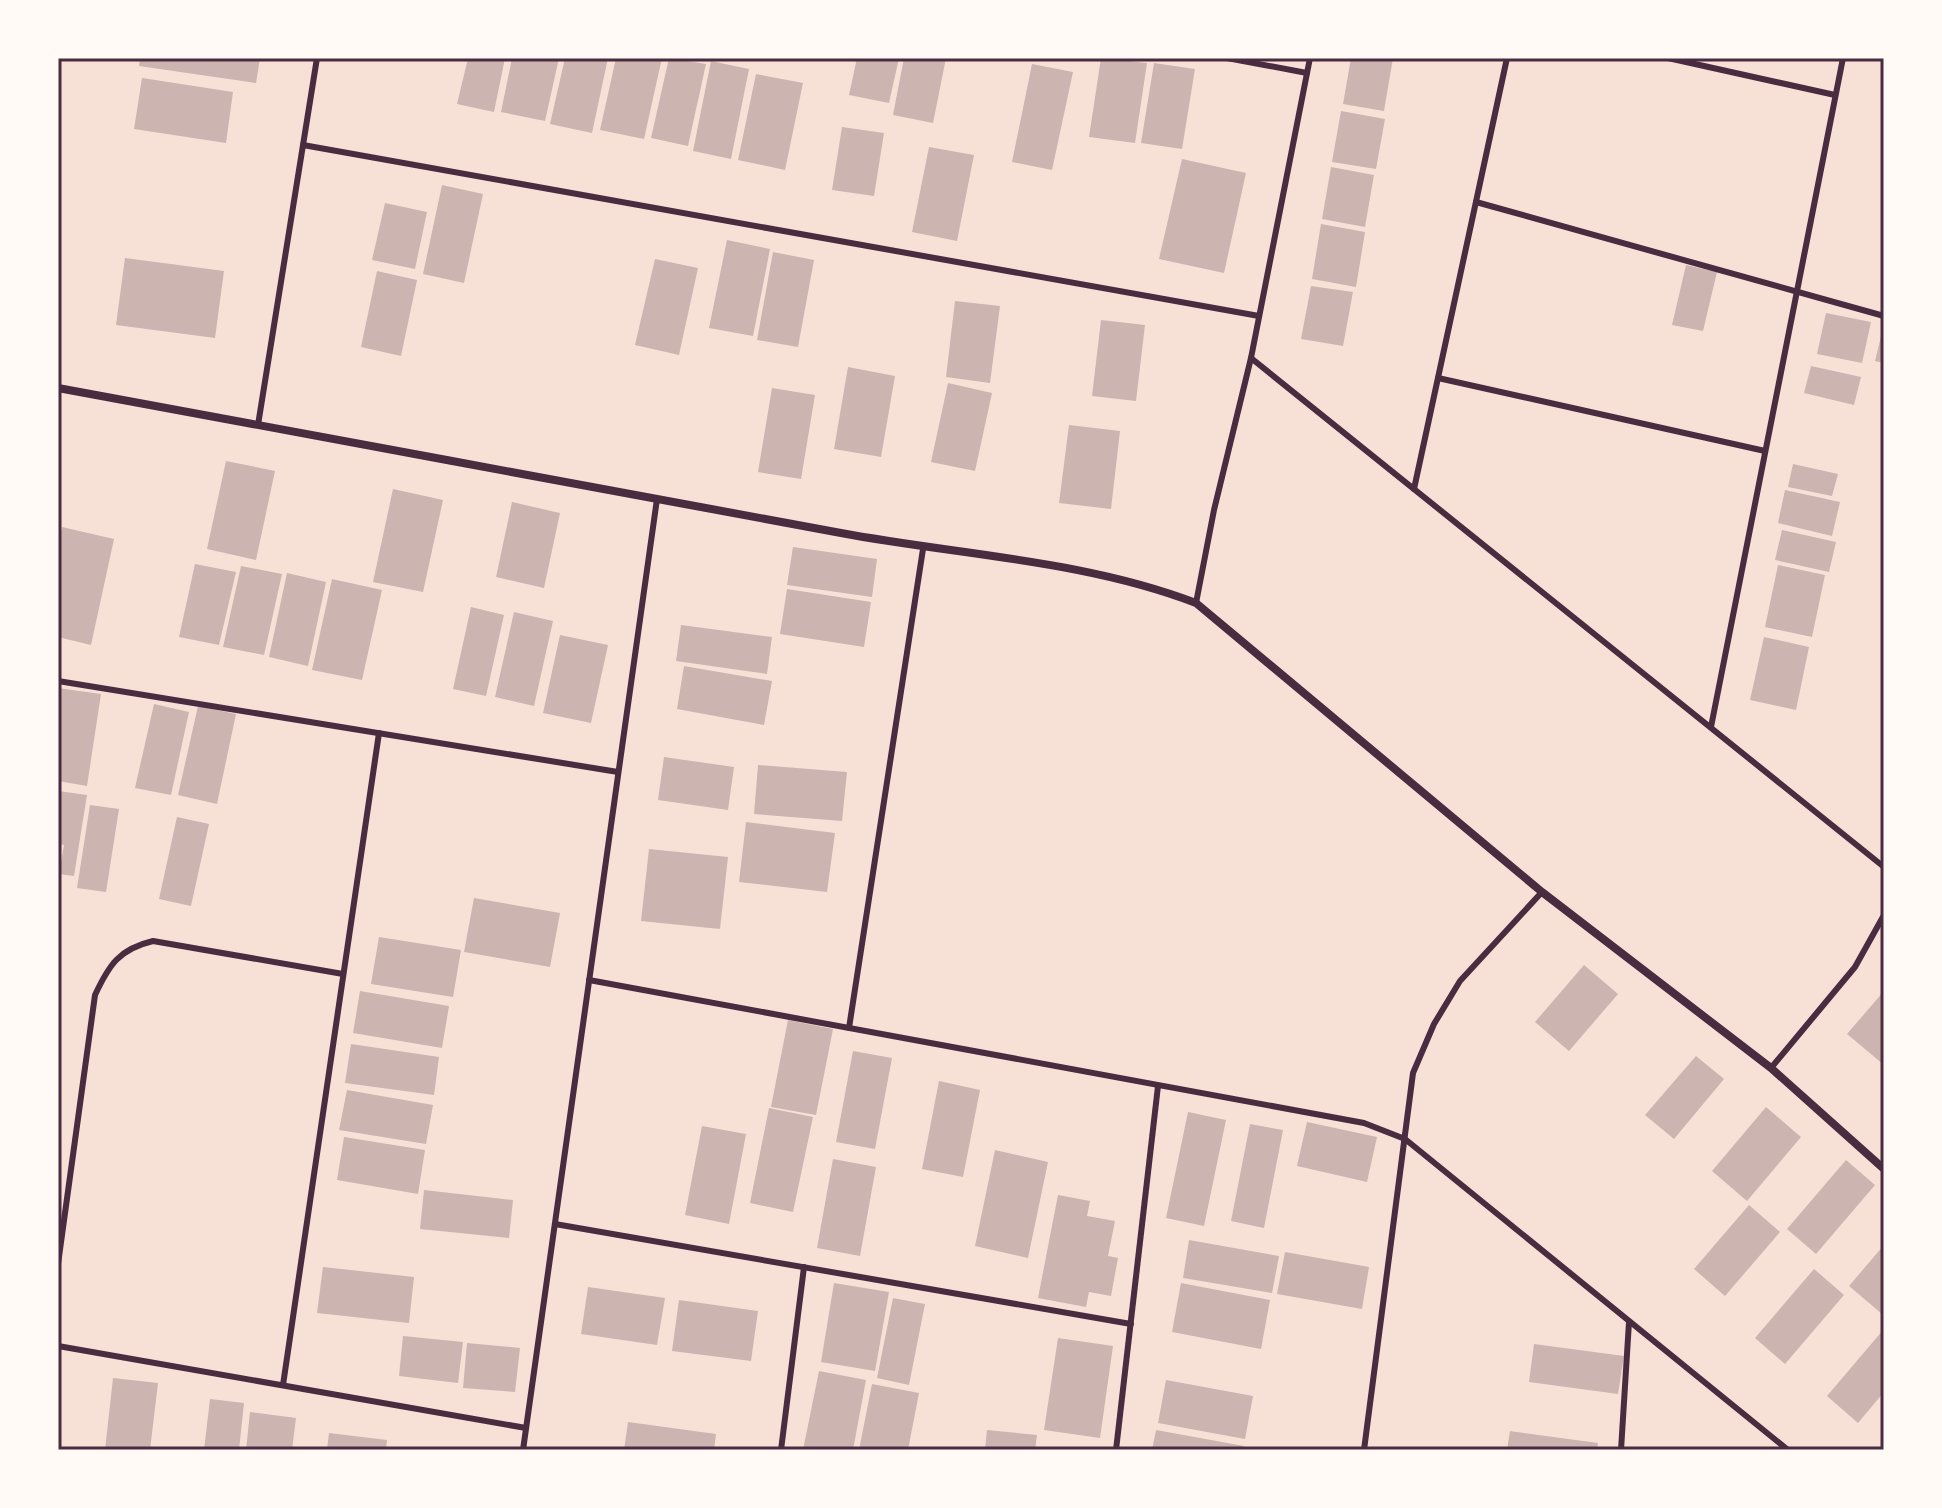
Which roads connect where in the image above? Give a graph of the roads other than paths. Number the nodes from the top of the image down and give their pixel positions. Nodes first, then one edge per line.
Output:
1 (317, 58) edge
2 (1227, 58) edge
3 (1310, 58) edge
4 (1507, 58) edge
5 (1668, 58) edge
6 (1843, 58) edge
7 (1307, 73) junction
8 (1835, 95) junction
9 (303, 145) junction
10 (1476, 202) junction
11 (1797, 291) junction
12 (1259, 316) junction
13 (1884, 316) edge
14 (1251, 358) junction
15 (1438, 378) junction
16 (58, 388) edge
17 (258, 425) junction
18 (1765, 451) junction
19 (1414, 489) junction
20 (657, 499) junction
21 (923, 549) junction
22 (1196, 603) junction
23 (58, 681) edge
24 (1711, 727) junction
25 (379, 733) junction
26 (618, 772) junction
27 (1884, 867) edge
28 (1542, 892) junction
29 (1884, 915) edge
30 (343, 974) junction
31 (589, 980) junction
32 (849, 1028) junction
33 (1771, 1068) junction
34 (1158, 1086) junction
35 (1405, 1139) junction
36 (1884, 1169) edge
37 (555, 1224) junction
38 (58, 1264) edge
39 (804, 1267) junction
40 (1629, 1322) junction
41 (1131, 1324) junction
42 (58, 1346) edge
43 (283, 1385) junction
44 (526, 1428) junction
45 (523, 1450) edge
46 (781, 1450) edge
47 (1116, 1450) edge
48 (1364, 1450) edge
49 (1621, 1450) edge
50 (1788, 1450) edge

1 - 9 lane
2 - 7 lane
3 - 7 lane
4 - 10 lane
5 - 8 lane
6 - 8 lane
7 - 12 lane
8 - 11 lane
9 - 12 lane
9 - 17 lane
10 - 11 lane
10 - 15 lane
11 - 13 lane
11 - 18 lane
12 - 14 lane
14 - 19 lane
14 - 22 lane
15 - 18 lane
15 - 19 lane
16 - 17 street
17 - 20 street
18 - 24 lane
19 - 24 lane
20 - 21 street
20 - 26 lane
21 - 22 street
21 - 32 lane
22 - 28 street
23 - 25 lane
24 - 27 lane
25 - 26 lane
25 - 30 lane
26 - 31 lane
28 - 33 street
28 - 35 lane
29 - 33 lane
30 - 38 lane
30 - 43 lane
31 - 32 lane
31 - 37 lane
32 - 34 lane
33 - 36 street
34 - 35 lane
34 - 41 lane
35 - 40 lane
35 - 48 lane
37 - 39 lane
37 - 44 lane
39 - 41 lane
39 - 46 lane
40 - 49 lane
40 - 50 lane
41 - 47 lane
42 - 43 lane
43 - 44 lane
44 - 45 lane

